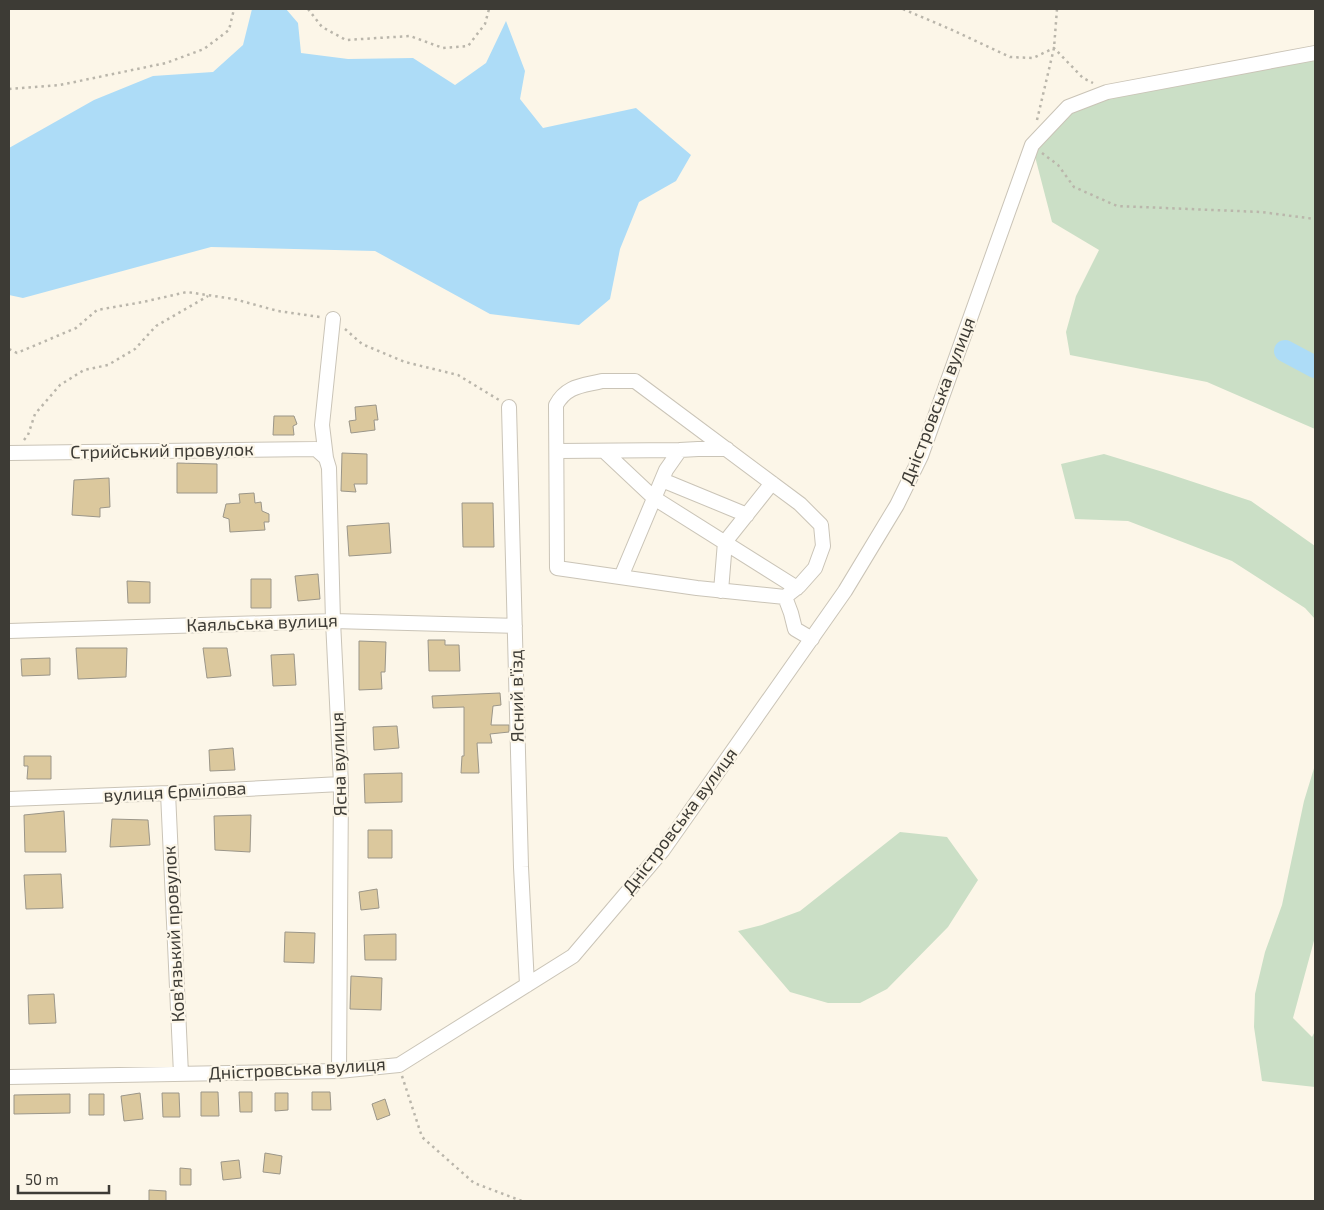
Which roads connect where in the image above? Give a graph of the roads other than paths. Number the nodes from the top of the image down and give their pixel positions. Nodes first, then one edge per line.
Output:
1 (1315, 53) edge
2 (333, 319) road end
3 (509, 406) road end
4 (727, 449) junction
5 (680, 450) junction
6 (604, 451) junction
7 (558, 452) junction
8 (10, 456) edge
9 (326, 458) junction
10 (662, 480) junction
11 (772, 483) junction
12 (654, 498) junction
13 (747, 515) junction
14 (725, 542) junction
15 (621, 577) junction
16 (797, 588) junction
17 (721, 591) junction
18 (785, 597) junction
19 (333, 621) junction
20 (515, 626) junction
21 (9, 631) edge
22 (812, 639) junction
23 (341, 784) junction
24 (168, 793) junction
25 (9, 799) edge
26 (527, 985) junction
27 (338, 1071) junction
28 (181, 1074) junction
29 (9, 1077) edge

1 - 22 street, Дністровська вулиця
2 - 9 street, Ясна вулиця
3 - 20 street, Ясний в'їзд
4 - 5 street
4 - 7 street
4 - 11 street
5 - 6 street
5 - 10 street
6 - 7 street
6 - 12 street
7 - 15 street
8 - 9 street, Стрийський провулок
9 - 19 street, Ясна вулиця
10 - 12 street
10 - 13 street
11 - 13 street
11 - 16 street
12 - 14 street
12 - 15 street
13 - 14 street
14 - 16 street
14 - 17 street
15 - 17 street
16 - 18 street
17 - 18 street
18 - 22 street
19 - 20 street, Каяльська вулиця
19 - 21 street, Каяльська вулиця
19 - 23 street, Ясна вулиця
20 - 26 street, Ясний в'їзд
22 - 26 street, Дністровська вулиця
23 - 24 street, вулиця Єрмілова
23 - 27 street, Ясна вулиця
24 - 25 street, вулиця Єрмілова
24 - 28 street, Ков'язький провулок
26 - 27 street, Дністровська вулиця
27 - 28 street, Дністровська вулиця
28 - 29 street, Дністровська вулиця

